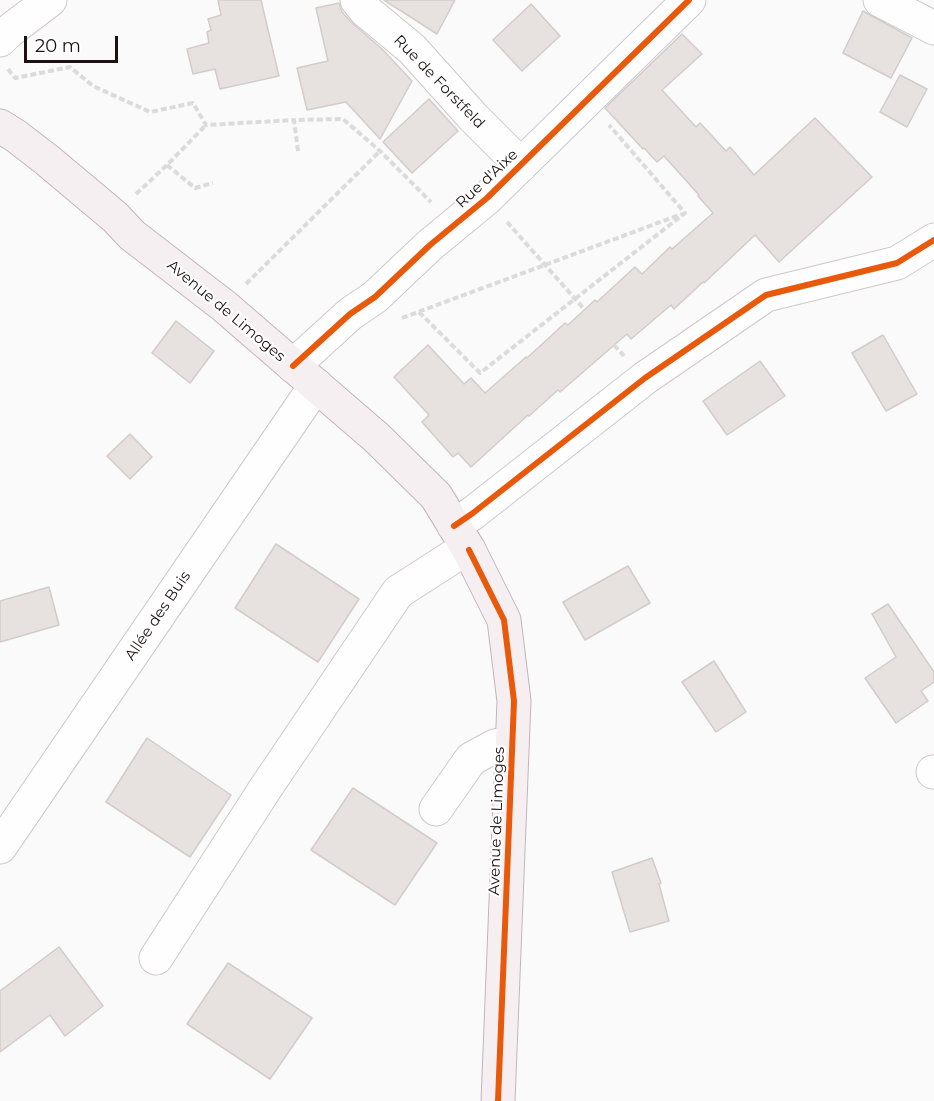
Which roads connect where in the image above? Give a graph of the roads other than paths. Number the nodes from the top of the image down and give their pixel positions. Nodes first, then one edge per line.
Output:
1 (50, 0) edge
2 (357, 0) edge
3 (689, 0) edge
4 (880, 0) edge
5 (934, 28) edge
6 (4, 55) edge
7 (0, 126) edge
8 (520, 165) junction
9 (934, 240) edge
10 (304, 376) junction
11 (462, 538) junction
12 (512, 742) junction
13 (436, 809) dead end
14 (0, 847) edge
15 (156, 958) dead end
16 (498, 1101) edge

1 - 6 street
2 - 8 street, Rue de Forstfeld
3 - 8 street, Rue d'Aixe
4 - 5 street
7 - 10 main road, Avenue de Limoges
8 - 10 street, Rue d'Aixe
9 - 11 street
10 - 11 main road, Avenue de Limoges
10 - 14 street, Allée des Buis
11 - 12 main road, Avenue de Limoges
11 - 15 street
12 - 13 street
12 - 16 main road, Avenue de Limoges

